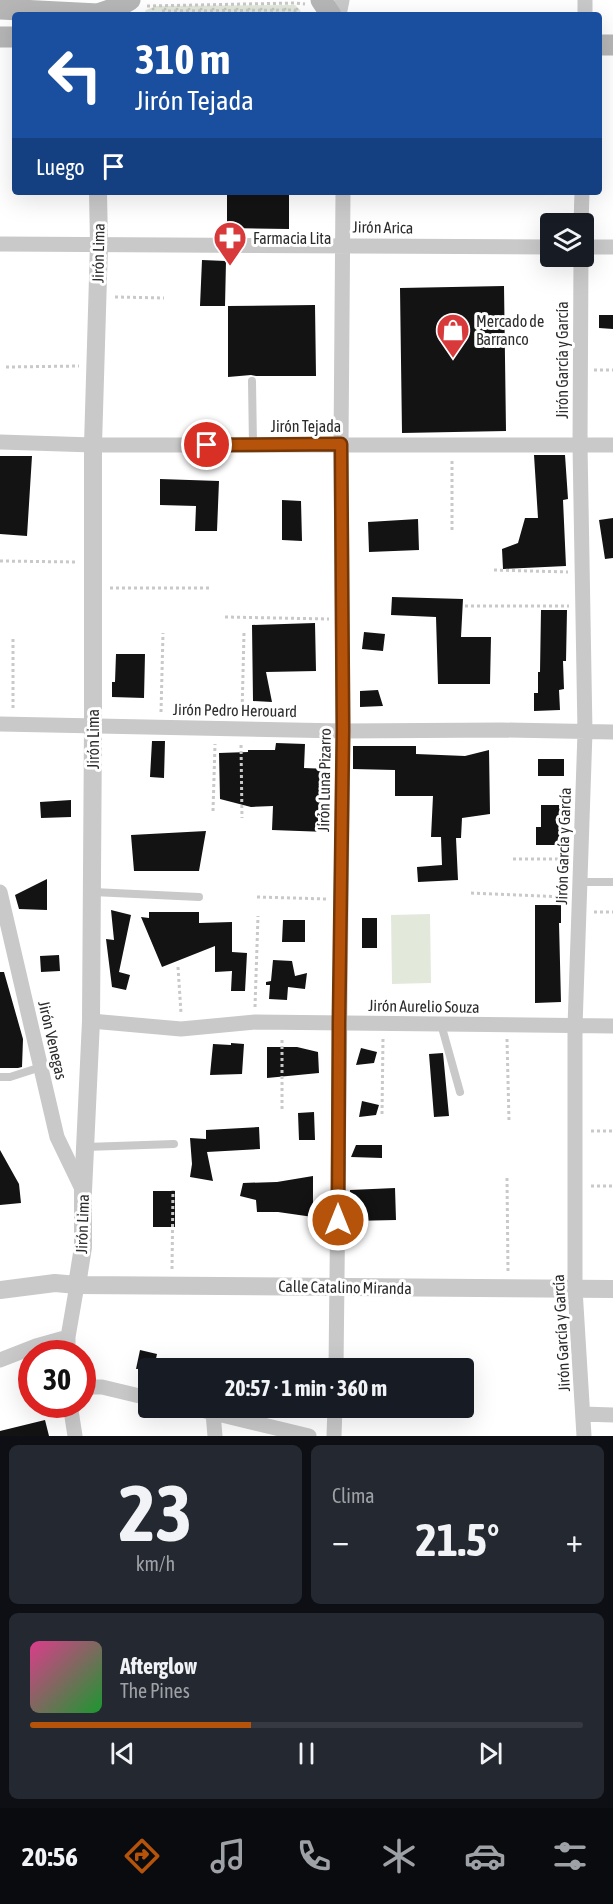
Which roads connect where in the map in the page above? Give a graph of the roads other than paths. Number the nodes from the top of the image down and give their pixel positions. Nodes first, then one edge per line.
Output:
1 (135, 3) edge
2 (0, 9) edge
3 (99, 10) edge
4 (98, 195) edge
5 (343, 195) edge
6 (582, 195) edge
7 (581, 213) edge
8 (0, 244) edge
9 (99, 244) junction
10 (344, 245) junction
11 (540, 247) edge
12 (594, 247) edge
13 (613, 247) edge
14 (581, 267) edge
15 (252, 381) dead end
16 (0, 442) edge
17 (341, 444) junction
18 (93, 445) junction
19 (253, 445) junction
20 (580, 445) junction
21 (613, 445) edge
22 (6, 724) edge
23 (93, 725) junction
24 (343, 730) junction
25 (585, 732) junction
26 (613, 732) edge
27 (580, 882) junction
28 (613, 882) edge
29 (0, 892) edge
30 (92, 892) junction
31 (199, 897) dead end
32 (91, 1021) junction
33 (339, 1023) junction
34 (441, 1024) junction
35 (613, 1026) edge
36 (575, 1027) junction
37 (41, 1067) junction
38 (0, 1077) edge
39 (460, 1092) dead end
40 (174, 1144) dead end
41 (85, 1147) junction
42 (83, 1191) junction
43 (77, 1285) junction
44 (338, 1287) junction
45 (575, 1289) junction
46 (613, 1289) edge
47 (0, 1290) edge
48 (68, 1337) joint
49 (336, 1358) edge
50 (0, 1359) edge
51 (96, 1387) edge
52 (138, 1396) edge
53 (583, 1414) junction
54 (613, 1415) edge
55 (72, 1418) edge
56 (213, 1418) edge
57 (234, 1418) edge
58 (335, 1418) edge
59 (75, 1436) edge
60 (214, 1436) edge
61 (309, 1436) edge
62 (334, 1436) edge
63 (584, 1436) edge

1 - 3 main road
2 - 3 main road
4 - 9 street, Jirón Lima
5 - 10 street, Jirón Luna Pizarro
6 - 7 street
8 - 9 street, Jirón Arica
9 - 10 street, Jirón Arica
9 - 18 street, Jirón Lima
10 - 11 street, Jirón Arica
10 - 17 street, Jirón Luna Pizarro
12 - 13 street
14 - 20 street, Jirón García y García
15 - 19 lane
16 - 18 street, Jirón Tejada
17 - 19 street, Jirón Tejada
17 - 20 street, Jirón Tejada
17 - 24 street, Jirón Luna Pizarro
18 - 19 street, Jirón Tejada
18 - 23 street, Jirón Lima
20 - 21 street, Jirón Tejada
20 - 25 street, Jirón García y García
22 - 23 street, Jirón Pedro Herouard
23 - 24 street, Jirón Pedro Herouard
23 - 30 street, Jirón Lima
24 - 25 street, Jirón Pedro Herouard
24 - 33 street, Jirón Luna Pizarro
25 - 26 street, Jirón Pedro Herouard
25 - 27 street, Jirón García y García
27 - 28 lane
27 - 36 street, Jirón García y García
29 - 37 street, Jirón Venegas
30 - 31 lane
30 - 32 street, Jirón Lima
32 - 33 street, Jirón Aurelio Souza
32 - 41 street, Jirón Lima
33 - 34 street, Jirón Aurelio Souza
33 - 44 street, Jirón Luna Pizarro
34 - 36 street, Jirón Aurelio Souza
34 - 39 lane
35 - 36 street, Jirón Aurelio Souza
36 - 45 street, Jirón García y García
37 - 38 lane
37 - 42 street, Jirón Venegas
40 - 41 lane
41 - 42 street, Jirón Lima
42 - 43 street, Jirón Lima
43 - 44 street, Calle Catalino Miranda
43 - 47 street, Calle Catalino Miranda
43 - 48 street
44 - 45 street, Calle Catalino Miranda
44 - 49 street, Jirón Luna Pizarro
45 - 46 street, Calle Catalino Miranda
45 - 53 street, Jirón García y García
48 - 50 street
51 - 52 street
53 - 54 street
53 - 63 street, Jirón García y García
55 - 59 street
56 - 60 street
57 - 61 street
58 - 62 street

